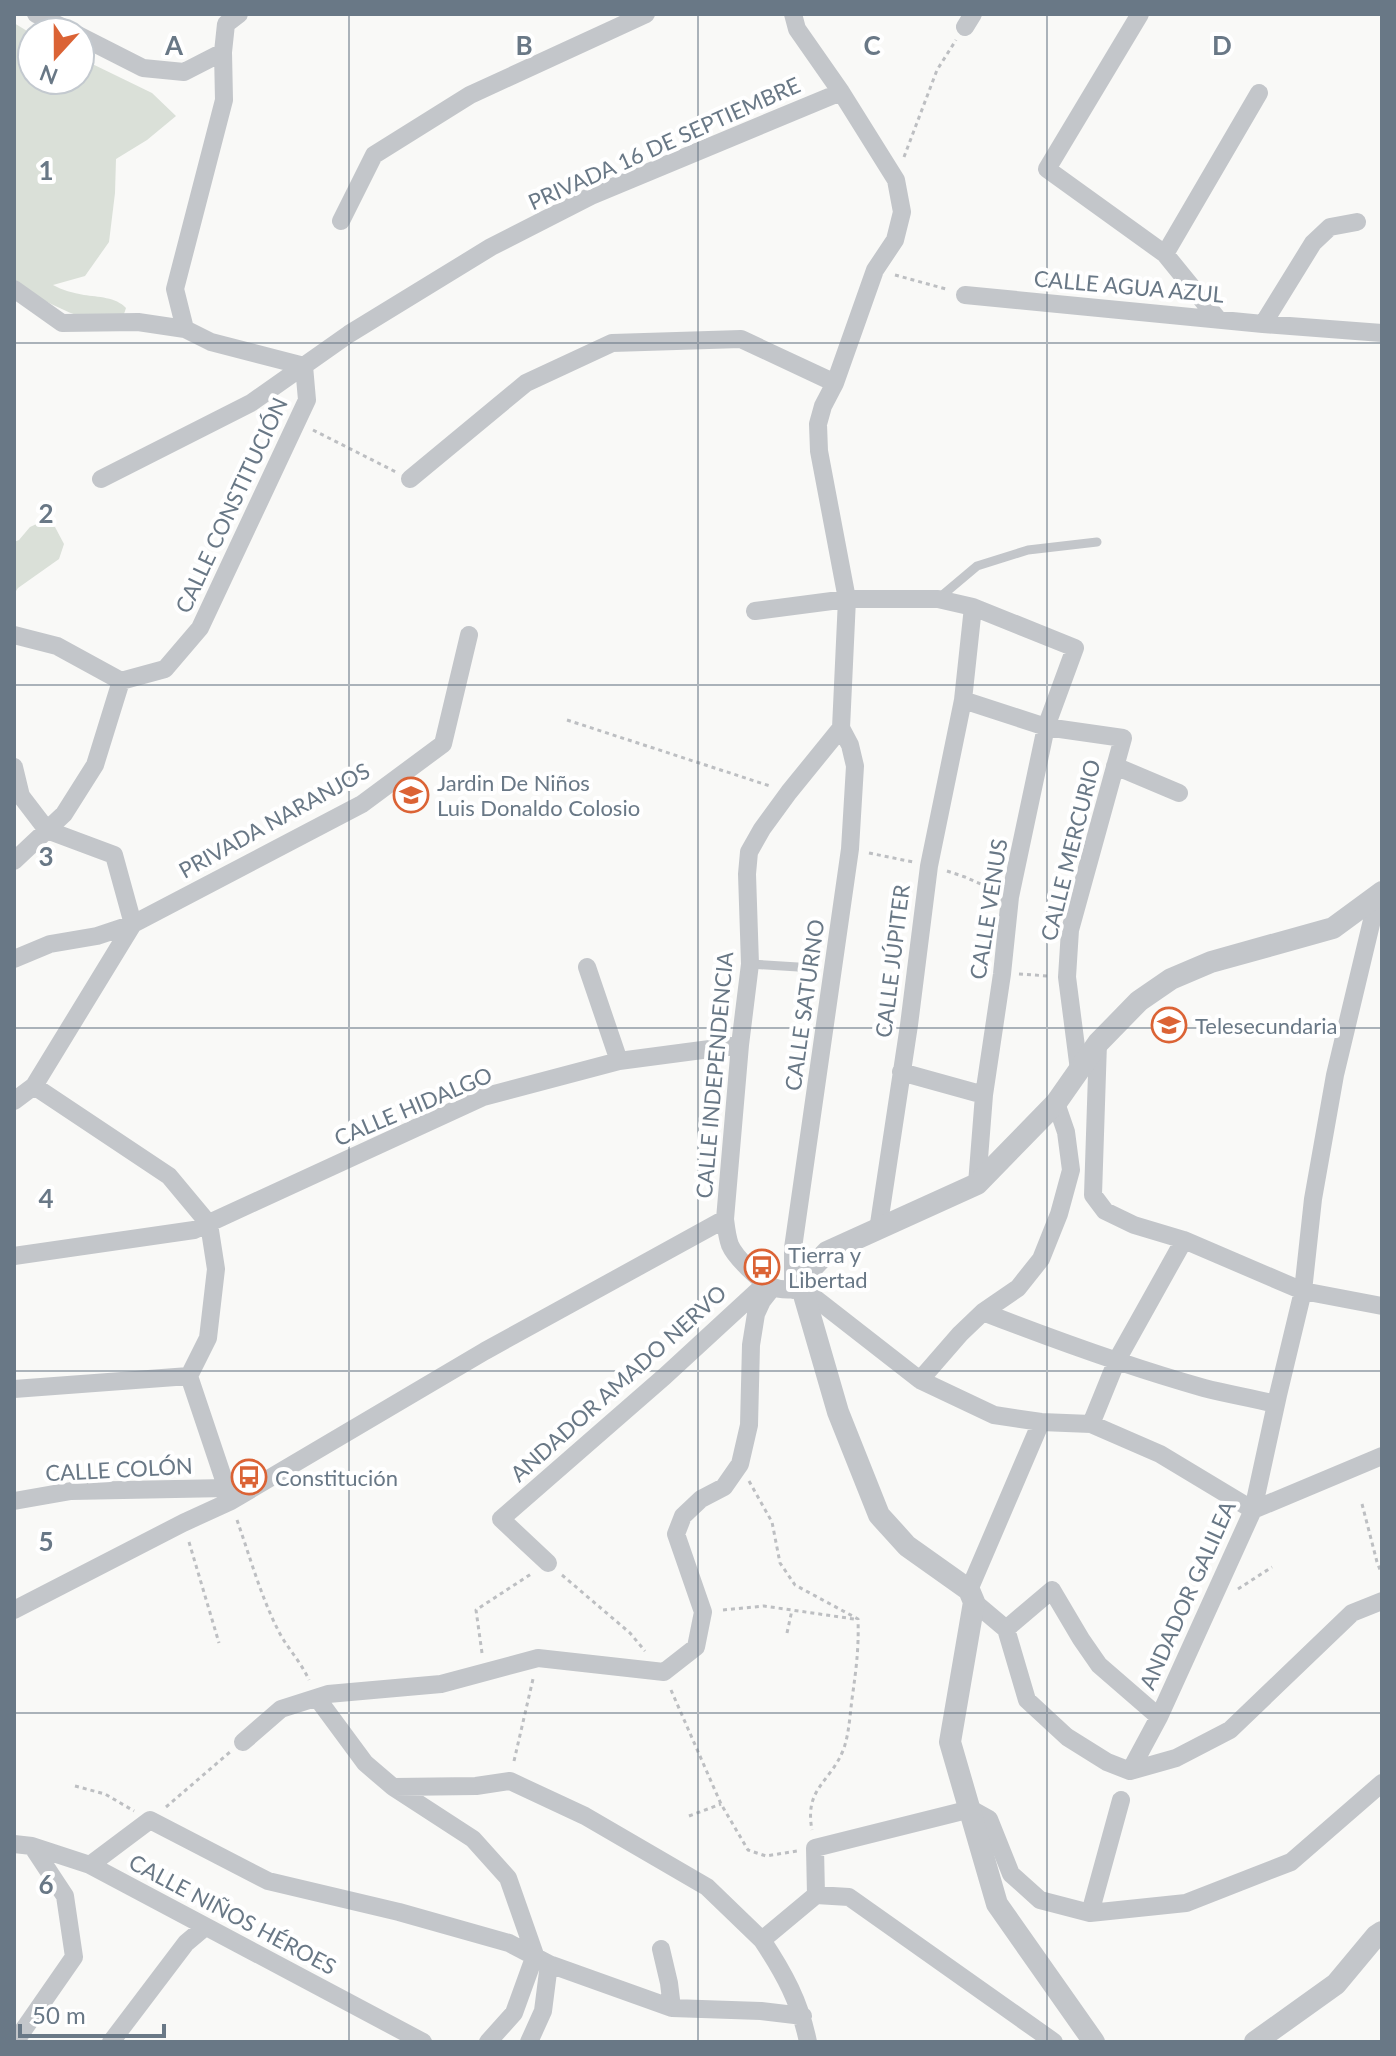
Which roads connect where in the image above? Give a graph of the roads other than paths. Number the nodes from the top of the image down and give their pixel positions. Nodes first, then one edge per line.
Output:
1 (239, 14) edge
2 (646, 14) edge
3 (793, 14) edge
4 (1140, 14) edge
5 (96, 44) edge
6 (223, 52) junction
7 (841, 92) junction
8 (1259, 93) dead end
9 (341, 221) dead end
10 (1357, 222) dead end
11 (1165, 254) junction
12 (14, 289) edge
13 (965, 295) road end
14 (1217, 318) junction
15 (1263, 324) junction
16 (185, 329) junction
17 (1382, 333) edge
18 (304, 366) junction
19 (835, 383) junction
20 (101, 479) dead end
21 (410, 479) road end
22 (1097, 542) dead end
23 (847, 599) junction
24 (938, 599) junction
25 (973, 607) junction
26 (755, 611) dead end
27 (14, 635) edge
28 (469, 635) dead end
29 (121, 681) junction
30 (963, 700) junction
31 (1046, 727) junction
32 (841, 728) junction
33 (1115, 766) junction
34 (14, 767) edge
35 (1179, 793) dead end
36 (47, 830) junction
37 (14, 861) edge
38 (1380, 894) edge
39 (133, 924) junction
40 (14, 959) edge
41 (750, 964) junction
42 (587, 967) dead end
43 (798, 967) dead end
44 (1098, 1043) junction
45 (740, 1045) junction
46 (619, 1061) junction
47 (1079, 1070) junction
48 (901, 1072) junction
49 (34, 1086) junction
50 (984, 1095) junction
51 (14, 1101) edge
52 (1056, 1103) junction
53 (977, 1184) junction
54 (725, 1219) junction
55 (209, 1224) junction
56 (878, 1230) junction
57 (1184, 1240) junction
58 (14, 1256) edge
59 (770, 1285) junction
60 (798, 1289) junction
61 (1303, 1291) junction
62 (1382, 1306) edge
63 (983, 1312) junction
64 (1117, 1360) junction
65 (189, 1376) junction
66 (920, 1380) junction
67 (14, 1389) edge
68 (1276, 1404) junction
69 (1041, 1422) junction
70 (1091, 1424) junction
71 (1382, 1456) edge
72 (229, 1494) junction
73 (14, 1501) edge
74 (1253, 1510) junction
75 (548, 1563) road end
76 (971, 1596) junction
77 (1382, 1601) edge
78 (14, 1610) edge
79 (1006, 1629) junction
80 (317, 1698) junction
81 (1159, 1717) junction
82 (243, 1742) road end
83 (1130, 1771) junction
84 (1382, 1783) edge
85 (393, 1787) junction
86 (1121, 1800) dead end
87 (971, 1809) junction
88 (23, 1845) edge
89 (90, 1865) junction
90 (816, 1895) junction
91 (1090, 1913) junction
92 (205, 1927) junction
93 (1382, 1932) edge
94 (762, 1940) junction
95 (661, 1949) dead end
96 (542, 1960) junction
97 (672, 2008) junction
98 (803, 2016) junction
99 (15, 2042) edge
100 (111, 2042) edge
101 (423, 2042) edge
102 (488, 2042) edge
103 (529, 2042) edge
104 (808, 2042) edge
105 (1054, 2042) edge
106 (1094, 2042) edge
107 (1255, 2042) edge

1 - 6 street
2 - 9 street
3 - 7 street
4 - 11 street
5 - 6 street
6 - 16 street
7 - 18 street, PRIVADA 16 DE SEPTIEMBRE
7 - 19 street
8 - 11 street
10 - 15 street
11 - 14 street
12 - 16 street
13 - 14 street, CALLE AGUA AZUL
14 - 15 street, CALLE AGUA AZUL
15 - 17 street, CALLE AGUA AZUL
16 - 18 street
18 - 20 street, PRIVADA 16 DE SEPTIEMBRE
18 - 29 street, CALLE CONSTITUCIÓN
19 - 21 street
19 - 23 street
22 - 24 lane
23 - 24 street
23 - 26 street
23 - 32 street
24 - 25 street
25 - 30 street, CALLE JÚPITER
25 - 31 street, CALLE VENUS
27 - 29 street
28 - 39 street, PRIVADA NARANJOS
29 - 36 street
30 - 31 street
30 - 48 street, CALLE JÚPITER
31 - 33 street, CALLE MERCURIO
31 - 50 street, CALLE VENUS
32 - 41 street, CALLE INDEPENDENCIA
32 - 60 street, CALLE SATURNO
33 - 35 street
33 - 47 street, CALLE MERCURIO
34 - 36 street
36 - 37 street
36 - 39 street
38 - 44 street
38 - 61 street, ANDADOR GALILEA
39 - 40 street, PRIVADA NARANJOS
39 - 49 street
41 - 43 lane
41 - 45 street, CALLE INDEPENDENCIA
42 - 46 street
44 - 47 street
44 - 57 street
45 - 46 street, CALLE HIDALGO
45 - 54 street, CALLE INDEPENDENCIA
46 - 55 street, CALLE HIDALGO
47 - 52 street
48 - 50 street
48 - 56 street, CALLE JÚPITER
49 - 51 street
49 - 55 street
50 - 53 street, CALLE VENUS
52 - 53 street
52 - 63 street
53 - 56 street
54 - 59 street
54 - 72 street, CALLE INDEPENDENCIA
55 - 58 street, CALLE HIDALGO
55 - 65 street
56 - 60 street
57 - 61 street
57 - 64 street
59 - 60 street
59 - 75 street, ANDADOR AMADO NERVO
59 - 80 street
60 - 66 street
60 - 76 street
61 - 62 street
61 - 68 street, ANDADOR GALILEA
63 - 64 street
63 - 66 street
64 - 68 street
64 - 70 street
65 - 67 street
65 - 72 street
66 - 69 street
68 - 74 street, ANDADOR GALILEA
69 - 70 street
69 - 76 street
70 - 74 street
71 - 74 street
72 - 73 street, CALLE COLÓN
72 - 78 street, CALLE INDEPENDENCIA
74 - 81 street, ANDADOR GALILEA
76 - 79 street
76 - 87 street
77 - 83 street
79 - 81 street
79 - 83 street
80 - 82 street
80 - 85 street
81 - 83 street, ANDADOR GALILEA
84 - 91 street
85 - 94 street
85 - 96 street
86 - 91 street
87 - 90 street
87 - 91 street
87 - 106 street
88 - 89 street, CALLE NIÑOS HÉROES
88 - 99 street
89 - 92 street, CALLE NIÑOS HÉROES
89 - 96 street
90 - 94 street
90 - 105 street
92 - 100 street
92 - 101 street, CALLE NIÑOS HÉROES
93 - 107 street
94 - 98 street
95 - 97 street
96 - 97 street
96 - 102 street
96 - 103 street
97 - 98 street
98 - 104 street

